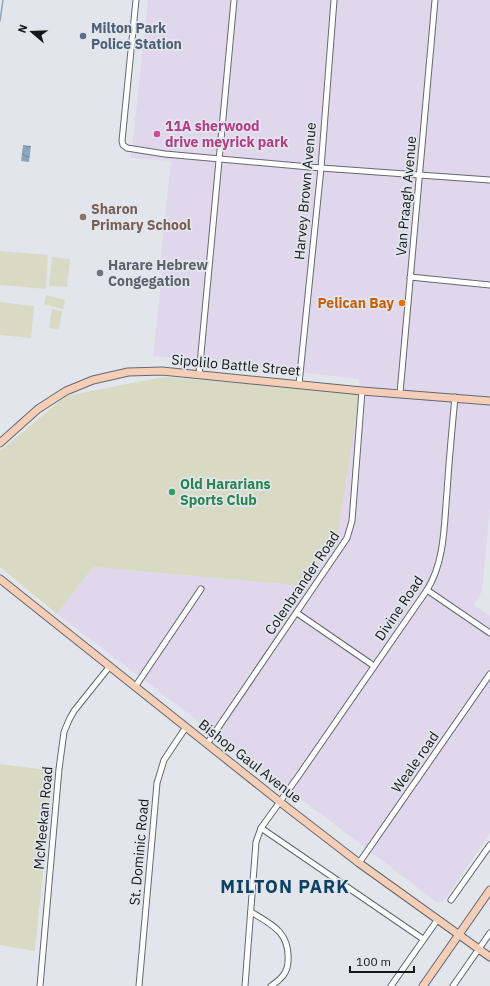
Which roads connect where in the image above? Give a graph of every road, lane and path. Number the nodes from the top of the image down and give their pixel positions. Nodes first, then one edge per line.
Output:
1 (136, 0) edge
2 (234, 0) edge
3 (334, 0) edge
4 (435, 0) edge
5 (220, 158) junction
6 (321, 168) junction
7 (419, 175) junction
8 (490, 180) edge
9 (410, 277) junction
10 (490, 285) edge
11 (199, 375) junction
12 (299, 384) junction
13 (362, 390) junction
14 (400, 393) junction
15 (455, 397) junction
16 (490, 401) edge
17 (0, 443) edge
18 (0, 579) edge
19 (201, 589) dead end
20 (427, 590) junction
21 (296, 613) junction
22 (490, 634) edge
23 (110, 666) junction
24 (374, 666) junction
25 (490, 674) edge
26 (135, 687) junction
27 (186, 727) junction
28 (207, 744) junction
29 (280, 802) junction
30 (261, 828) junction
31 (490, 845) edge
32 (359, 863) junction
33 (490, 890) edge
34 (451, 900) dead end
35 (251, 912) junction
36 (438, 919) junction
37 (490, 933) edge
38 (459, 935) junction
39 (423, 939) junction
40 (479, 949) junction
41 (490, 957) edge
42 (40, 986) edge
43 (139, 986) edge
44 (245, 986) edge
45 (271, 986) edge
46 (391, 986) edge
47 (423, 986) edge
48 (453, 986) edge

1 - 5 street
2 - 5 street
3 - 6 street, Harvey Brown Avenue
4 - 7 street, Van Praagh Avenue
5 - 6 street
5 - 11 street
6 - 7 street
6 - 12 street, Harvey Brown Avenue
7 - 8 street
7 - 9 street, Van Praagh Avenue
9 - 10 street
9 - 14 street, Van Praagh Avenue
11 - 12 main road, Sipolilo Battle Street
11 - 17 main road, Sipolilo Battle Street
12 - 13 main road, Sipolilo Battle Street
13 - 14 main road, Sipolilo Battle Street
13 - 21 street, Colenbrander Road
14 - 15 main road, Sipolilo Battle Street
15 - 16 main road, Sipolilo Battle Street
15 - 20 street, Divine Road
18 - 23 main road, Bishop Gaul Avenue
19 - 26 street
20 - 22 street
20 - 24 street, Divine Road
21 - 24 street
21 - 28 street, Colenbrander Road
23 - 26 main road, Bishop Gaul Avenue
23 - 42 street, McMeekan Road
24 - 29 street, Divine Road
25 - 32 street, Weale road
26 - 27 main road, Bishop Gaul Avenue
27 - 28 main road, Bishop Gaul Avenue
27 - 43 street, St. Dominic Road
28 - 29 main road, Bishop Gaul Avenue
29 - 30 street, Divine Road
29 - 32 main road, Bishop Gaul Avenue
30 - 35 street
30 - 39 street
31 - 34 street
32 - 36 main road, Bishop Gaul Avenue
33 - 38 main road
35 - 44 street
35 - 45 street
36 - 38 main road, Bishop Gaul Avenue
36 - 39 street
37 - 40 street
38 - 40 main road, Bishop Gaul Avenue
38 - 47 main road
39 - 46 street
40 - 41 main road, Bishop Gaul Avenue
40 - 48 street

